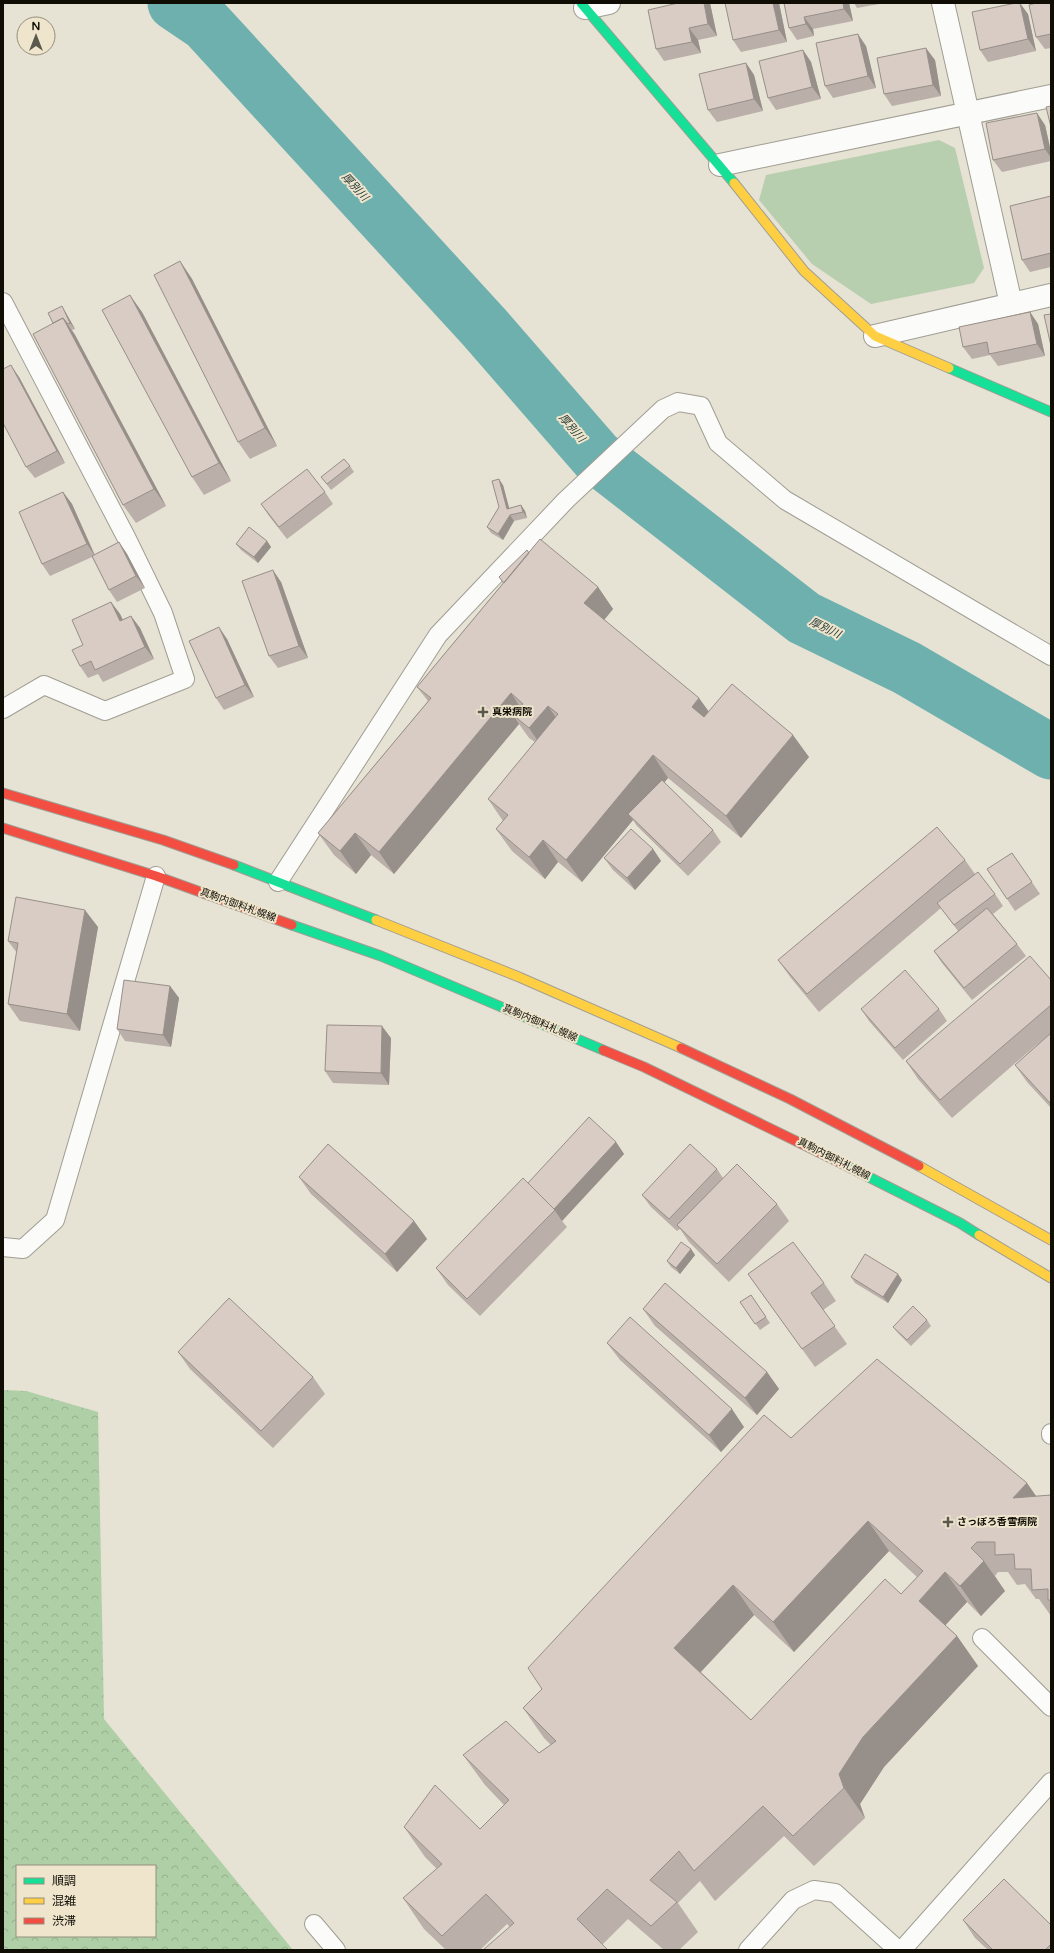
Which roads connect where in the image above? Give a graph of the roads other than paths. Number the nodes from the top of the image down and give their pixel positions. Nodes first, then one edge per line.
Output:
1 (609, 3) edge
2 (943, 3) edge
3 (583, 6) edge
4 (1051, 96) edge
5 (967, 115) junction
6 (720, 165) junction
7 (1051, 295) edge
8 (3, 302) edge
9 (1011, 304) junction
10 (875, 336) junction
11 (1051, 412) edge
12 (1051, 656) edge
13 (3, 709) edge
14 (3, 794) edge
15 (3, 828) edge
16 (156, 876) junction
17 (278, 882) junction
18 (1051, 1240) edge
19 (3, 1247) edge
20 (1051, 1278) edge
21 (982, 1638) dead end
22 (1051, 1706) edge
23 (1051, 1782) edge
24 (314, 1924) dead end
25 (336, 1950) edge
26 (748, 1950) edge
27 (898, 1950) edge
28 (902, 1950) edge

1 - 3 street
2 - 5 street
3 - 6 main road
4 - 5 street
5 - 6 street
5 - 9 street
6 - 10 main road
7 - 9 street
8 - 13 lane
9 - 10 street
10 - 11 main road
12 - 17 lane
14 - 17 main road
15 - 16 main road, 真駒内御料札幌線
16 - 19 lane
16 - 20 main road, 真駒内御料札幌線
17 - 18 main road
21 - 22 lane
23 - 28 lane
24 - 25 lane
26 - 27 lane

